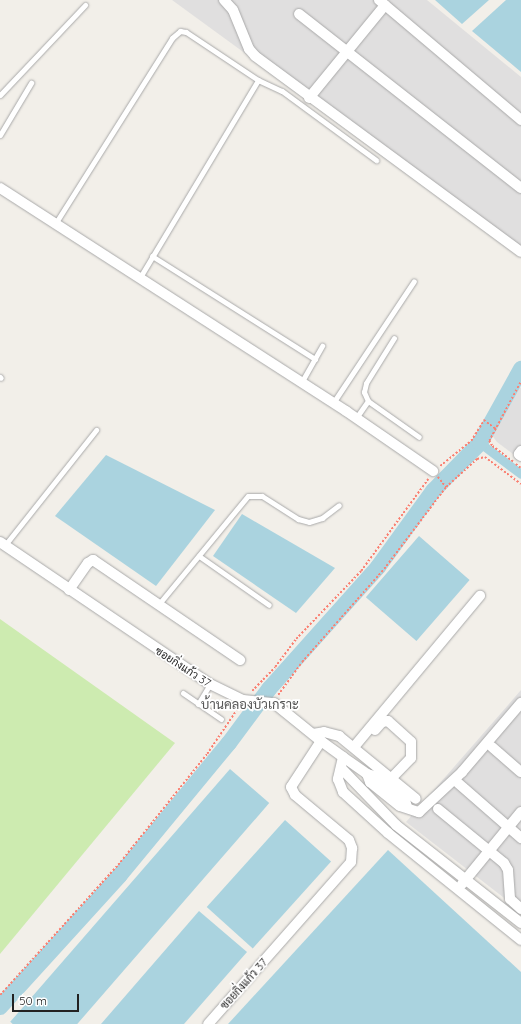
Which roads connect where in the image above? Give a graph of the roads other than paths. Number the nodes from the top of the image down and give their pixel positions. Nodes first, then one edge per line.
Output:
1 (224, 0) edge
2 (382, 3) edge
3 (85, 5) dead end
4 (299, 14) dead end
5 (346, 51) junction
6 (258, 80) junction
7 (30, 82) dead end
8 (0, 95) edge
9 (309, 98) junction
10 (521, 120) edge
11 (0, 135) edge
12 (376, 160) dead end
13 (0, 188) edge
14 (521, 188) edge
15 (55, 224) junction
16 (521, 252) edge
17 (152, 256) junction
18 (139, 279) junction
19 (414, 281) dead end
20 (394, 338) dead end
21 (322, 346) dead end
22 (314, 359) junction
23 (302, 382) junction
24 (368, 401) junction
25 (333, 402) junction
26 (356, 418) junction
27 (96, 430) dead end
28 (419, 437) dead end
29 (521, 451) edge
30 (521, 456) edge
31 (433, 471) road end
32 (339, 504) dead end
33 (3, 543) edge
34 (199, 556) junction
35 (69, 590) junction
36 (480, 596) dead end
37 (269, 605) dead end
38 (157, 606) junction
39 (240, 660) dead end
40 (210, 684) junction
41 (183, 693) dead end
42 (521, 703) edge
43 (198, 704) junction
44 (221, 719) dead end
45 (313, 734) junction
46 (321, 741) junction
47 (492, 746) dead end
48 (356, 748) junction
49 (343, 757) junction
50 (341, 768) junction
51 (521, 772) edge
52 (367, 774) junction
53 (381, 774) junction
54 (392, 778) junction
55 (458, 783) dead end
56 (416, 799) dead end
57 (407, 807) junction
58 (438, 809) dead end
59 (521, 812) edge
60 (383, 813) junction
61 (375, 821) junction
62 (396, 825) junction
63 (508, 827) junction
64 (388, 833) junction
65 (521, 838) edge
66 (490, 851) junction
67 (465, 880) junction
68 (458, 888) junction
69 (521, 909) edge
70 (521, 923) edge
71 (521, 940) edge
72 (208, 1024) edge

1 - 9 street
2 - 5 street
2 - 10 street
3 - 8 lane
4 - 5 street
5 - 9 street
5 - 14 street
6 - 12 lane
6 - 15 lane
6 - 17 lane
7 - 11 lane
9 - 16 street
13 - 15 street
15 - 18 street
17 - 18 lane
17 - 22 lane
18 - 23 street
19 - 25 lane
20 - 24 lane
21 - 22 lane
22 - 23 lane
23 - 25 street
24 - 26 lane
24 - 28 lane
25 - 26 street
26 - 31 street
27 - 33 lane
29 - 30 street
32 - 34 lane
33 - 35 street, ซอยกิ่งแก้ว 37
34 - 37 lane
34 - 38 lane
35 - 38 street
35 - 40 street, ซอยกิ่งแก้ว 37
36 - 48 street
38 - 39 street
40 - 43 lane
40 - 45 street, ซอยกิ่งแก้ว 37
41 - 43 lane
42 - 57 street
43 - 44 lane
45 - 46 street
45 - 48 street
46 - 49 street
46 - 72 street, ซอยกิ่งแก้ว 37
47 - 51 street
48 - 53 street
48 - 54 street
49 - 50 street
49 - 52 street
50 - 60 street
50 - 61 street
52 - 53 street
52 - 57 street
53 - 54 street
53 - 57 street
54 - 56 street
55 - 63 street
58 - 66 street
59 - 63 street
60 - 61 street
60 - 62 street
61 - 64 street
62 - 64 street
62 - 67 street
63 - 65 street
63 - 66 street
64 - 68 street
66 - 67 street
66 - 69 street
67 - 68 street
67 - 70 street
68 - 71 street

